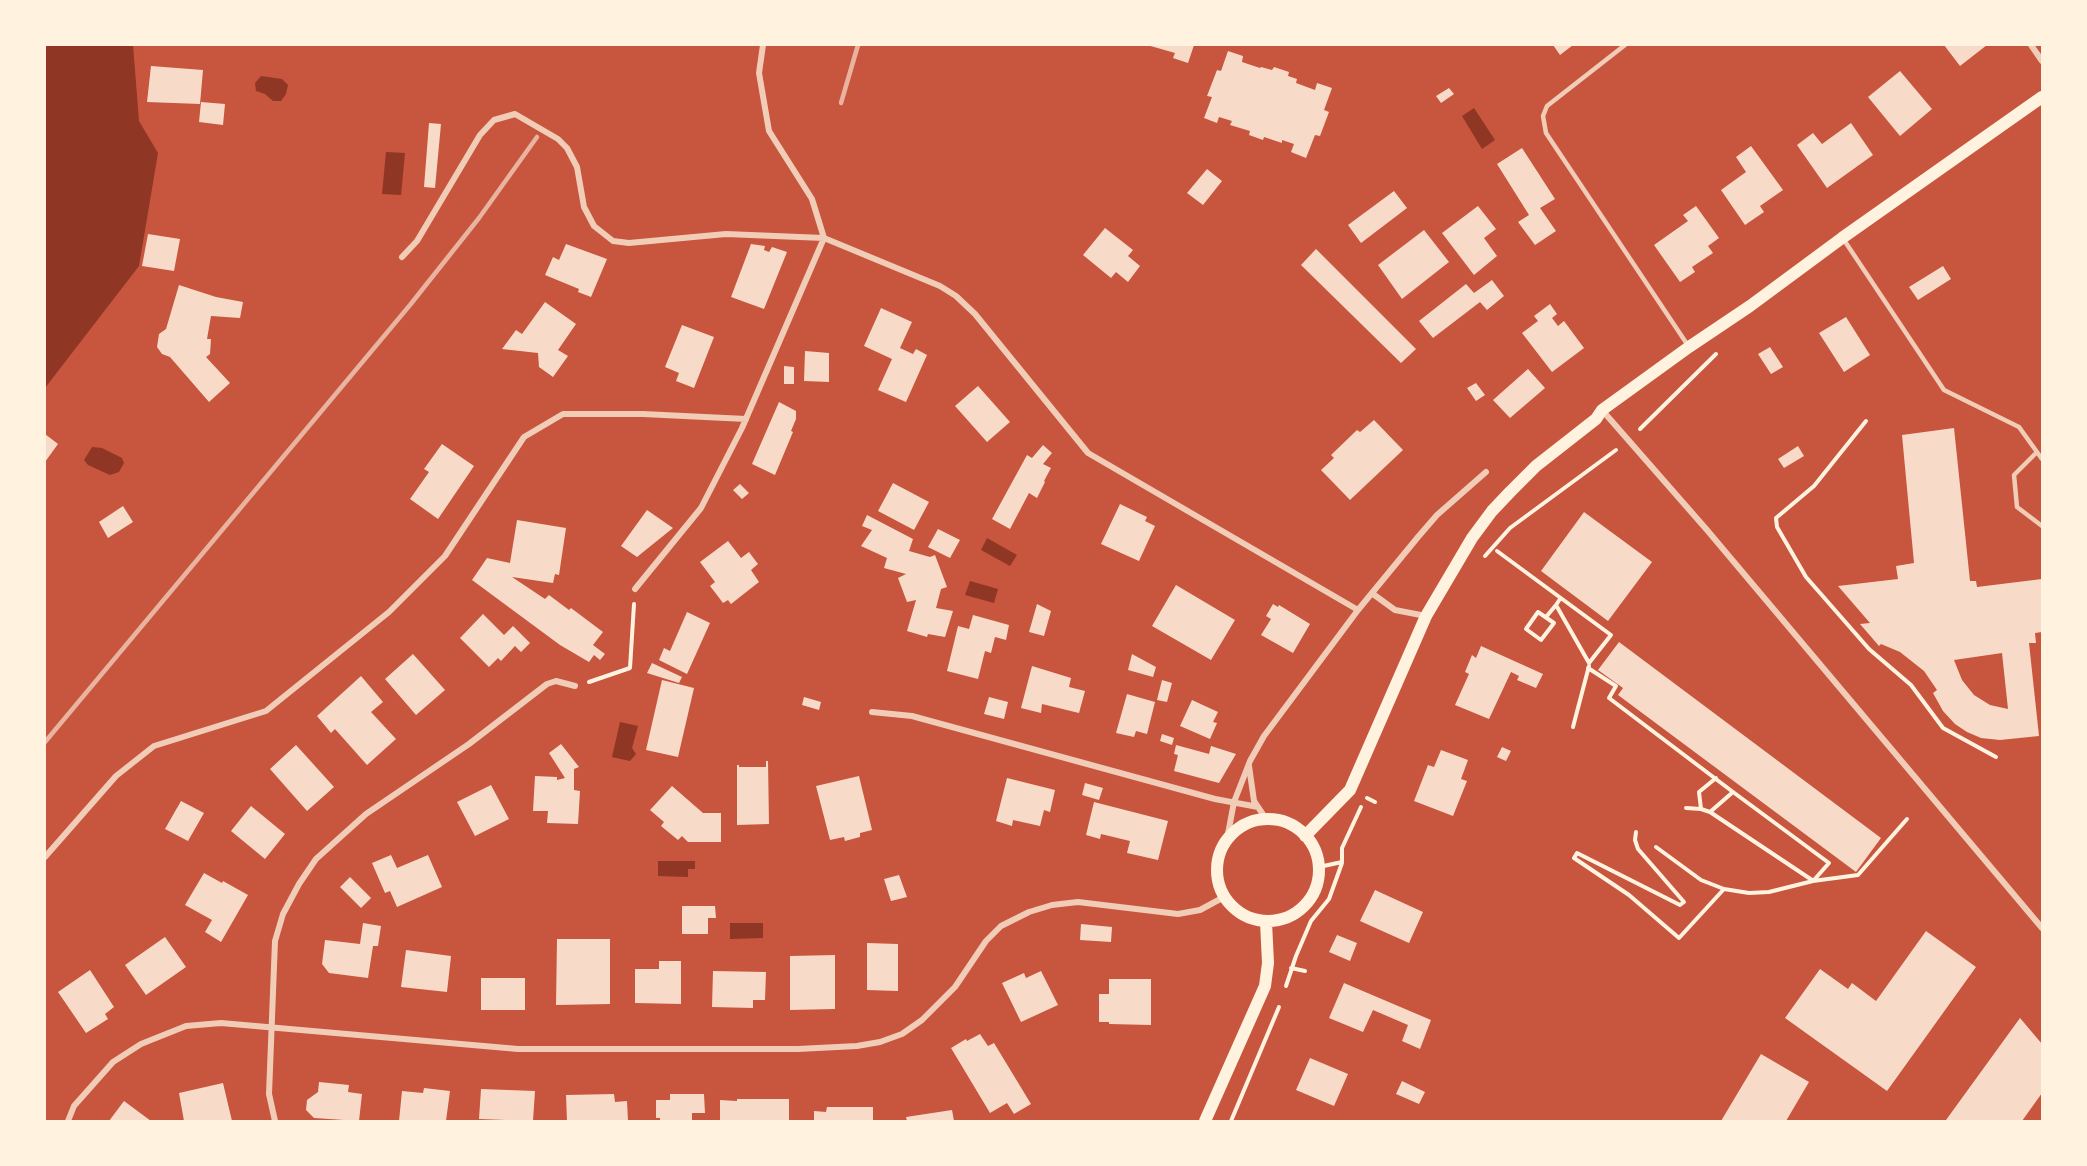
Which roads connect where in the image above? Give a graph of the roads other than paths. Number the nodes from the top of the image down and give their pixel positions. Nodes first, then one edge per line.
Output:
1 (763, 45) edge
2 (1625, 45) edge
3 (2031, 45) edge
4 (2042, 61) edge
5 (2042, 98) edge
6 (824, 238) junction
7 (1842, 238) junction
8 (402, 257) dead end
9 (1689, 347) junction
10 (1602, 410) junction
11 (746, 419) junction
12 (2036, 453) junction
13 (2042, 459) edge
14 (1486, 472) dead end
15 (2042, 526) edge
16 (635, 589) road end
17 (1373, 594) junction
18 (1358, 610) junction
19 (1426, 616) junction
20 (575, 686) road end
21 (872, 712) dead end
22 (1249, 765) junction
23 (1234, 802) junction
24 (1258, 807) junction
25 (1266, 819) junction
26 (1305, 836) junction
27 (1227, 839) junction
28 (45, 857) edge
29 (1224, 897) junction
30 (1266, 922) junction
31 (2042, 928) edge
32 (273, 1027) junction
33 (68, 1121) edge
34 (275, 1121) edge
35 (1206, 1121) edge

1 - 6 street
2 - 9 lane
3 - 4 street
5 - 7 main road
6 - 8 street
6 - 11 street
6 - 18 street
7 - 9 main road
7 - 12 lane
9 - 10 main road
10 - 19 main road
10 - 31 street
11 - 16 street
11 - 28 street
12 - 13 lane
12 - 15 lane
14 - 17 street
17 - 18 street
17 - 19 street
18 - 22 street
19 - 26 main road
20 - 32 street
21 - 23 street
22 - 23 street
22 - 24 street
23 - 24 street
23 - 27 street
24 - 25 street
25 - 26 main road
25 - 27 main road
26 - 30 main road
27 - 29 main road
29 - 30 main road
29 - 32 street
30 - 35 main road
32 - 33 street
32 - 34 street

